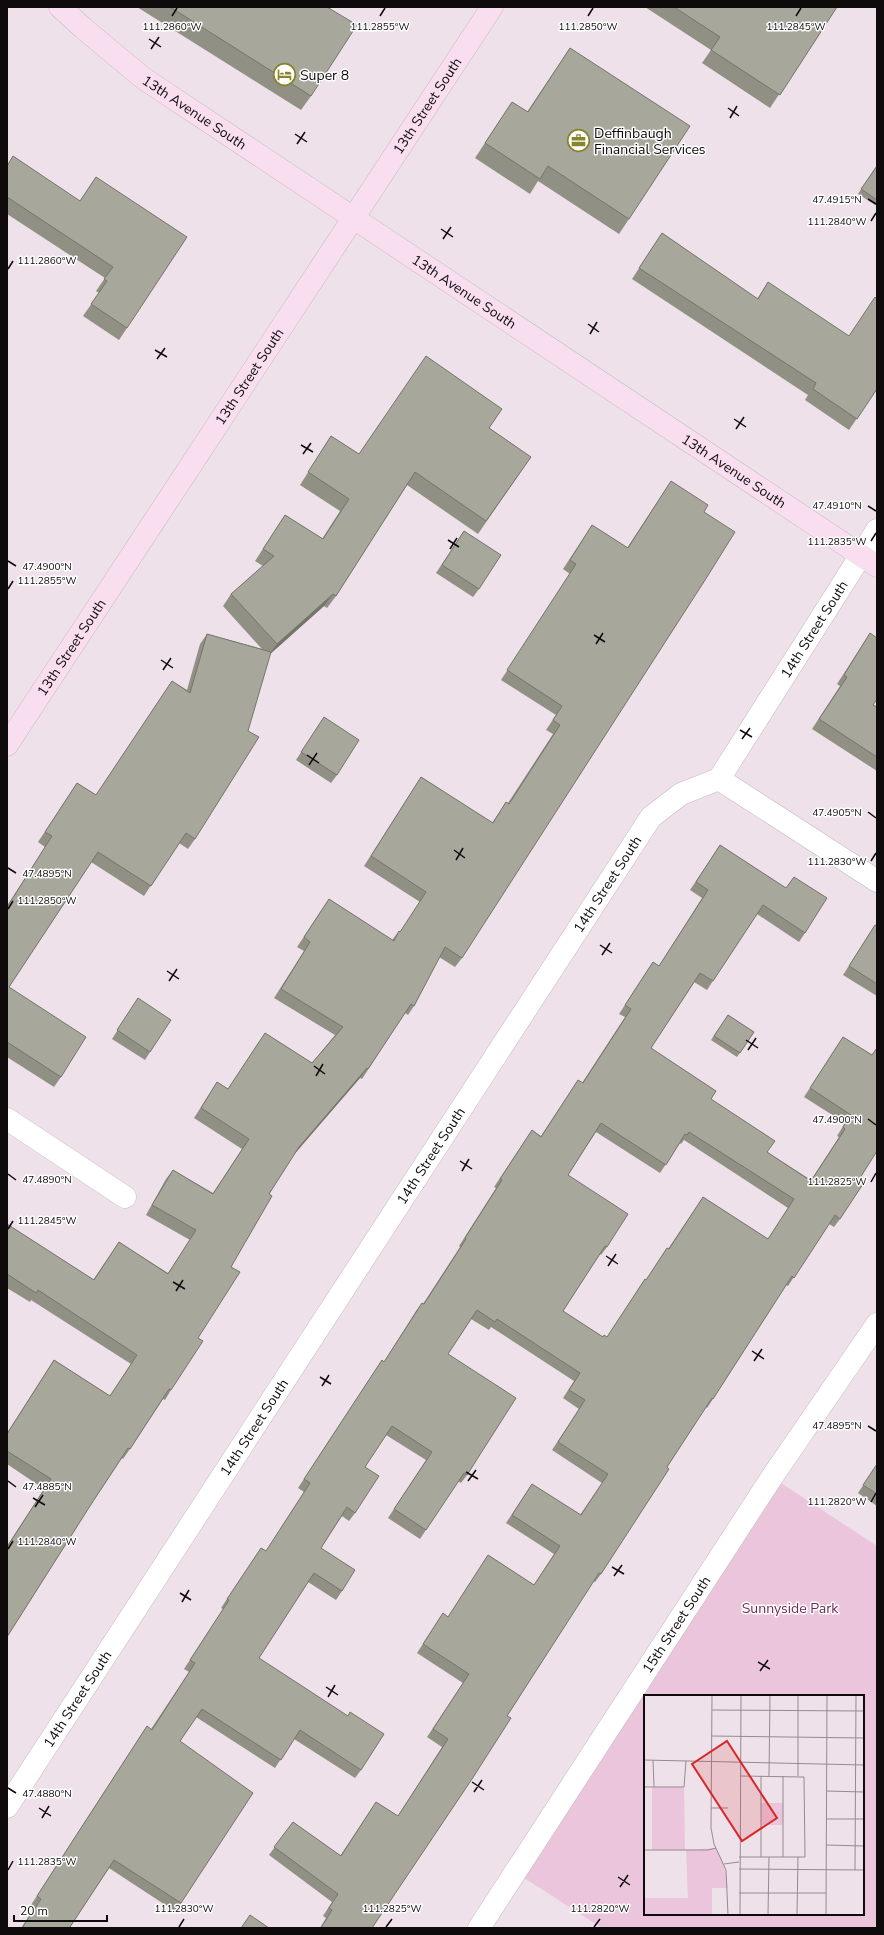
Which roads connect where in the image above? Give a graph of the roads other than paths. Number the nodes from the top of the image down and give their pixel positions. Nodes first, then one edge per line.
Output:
1 (60, 7) edge
2 (492, 7) edge
3 (354, 217) junction
4 (877, 530) edge
5 (869, 561) edge
6 (7, 745) edge
7 (719, 779) junction
8 (877, 880) edge
9 (7, 1119) edge
10 (125, 1197) dead end
11 (877, 1324) edge
12 (7, 1807) edge
13 (479, 1928) edge

1 - 3 street, 13th Avenue South
2 - 3 street, 13th Street South
3 - 5 street, 13th Avenue South
3 - 6 street, 13th Street South
4 - 5 street, 14th Street South
5 - 7 street, 14th Street South
7 - 8 street
7 - 12 street, 14th Street South
9 - 10 street
11 - 13 street, 15th Street South

